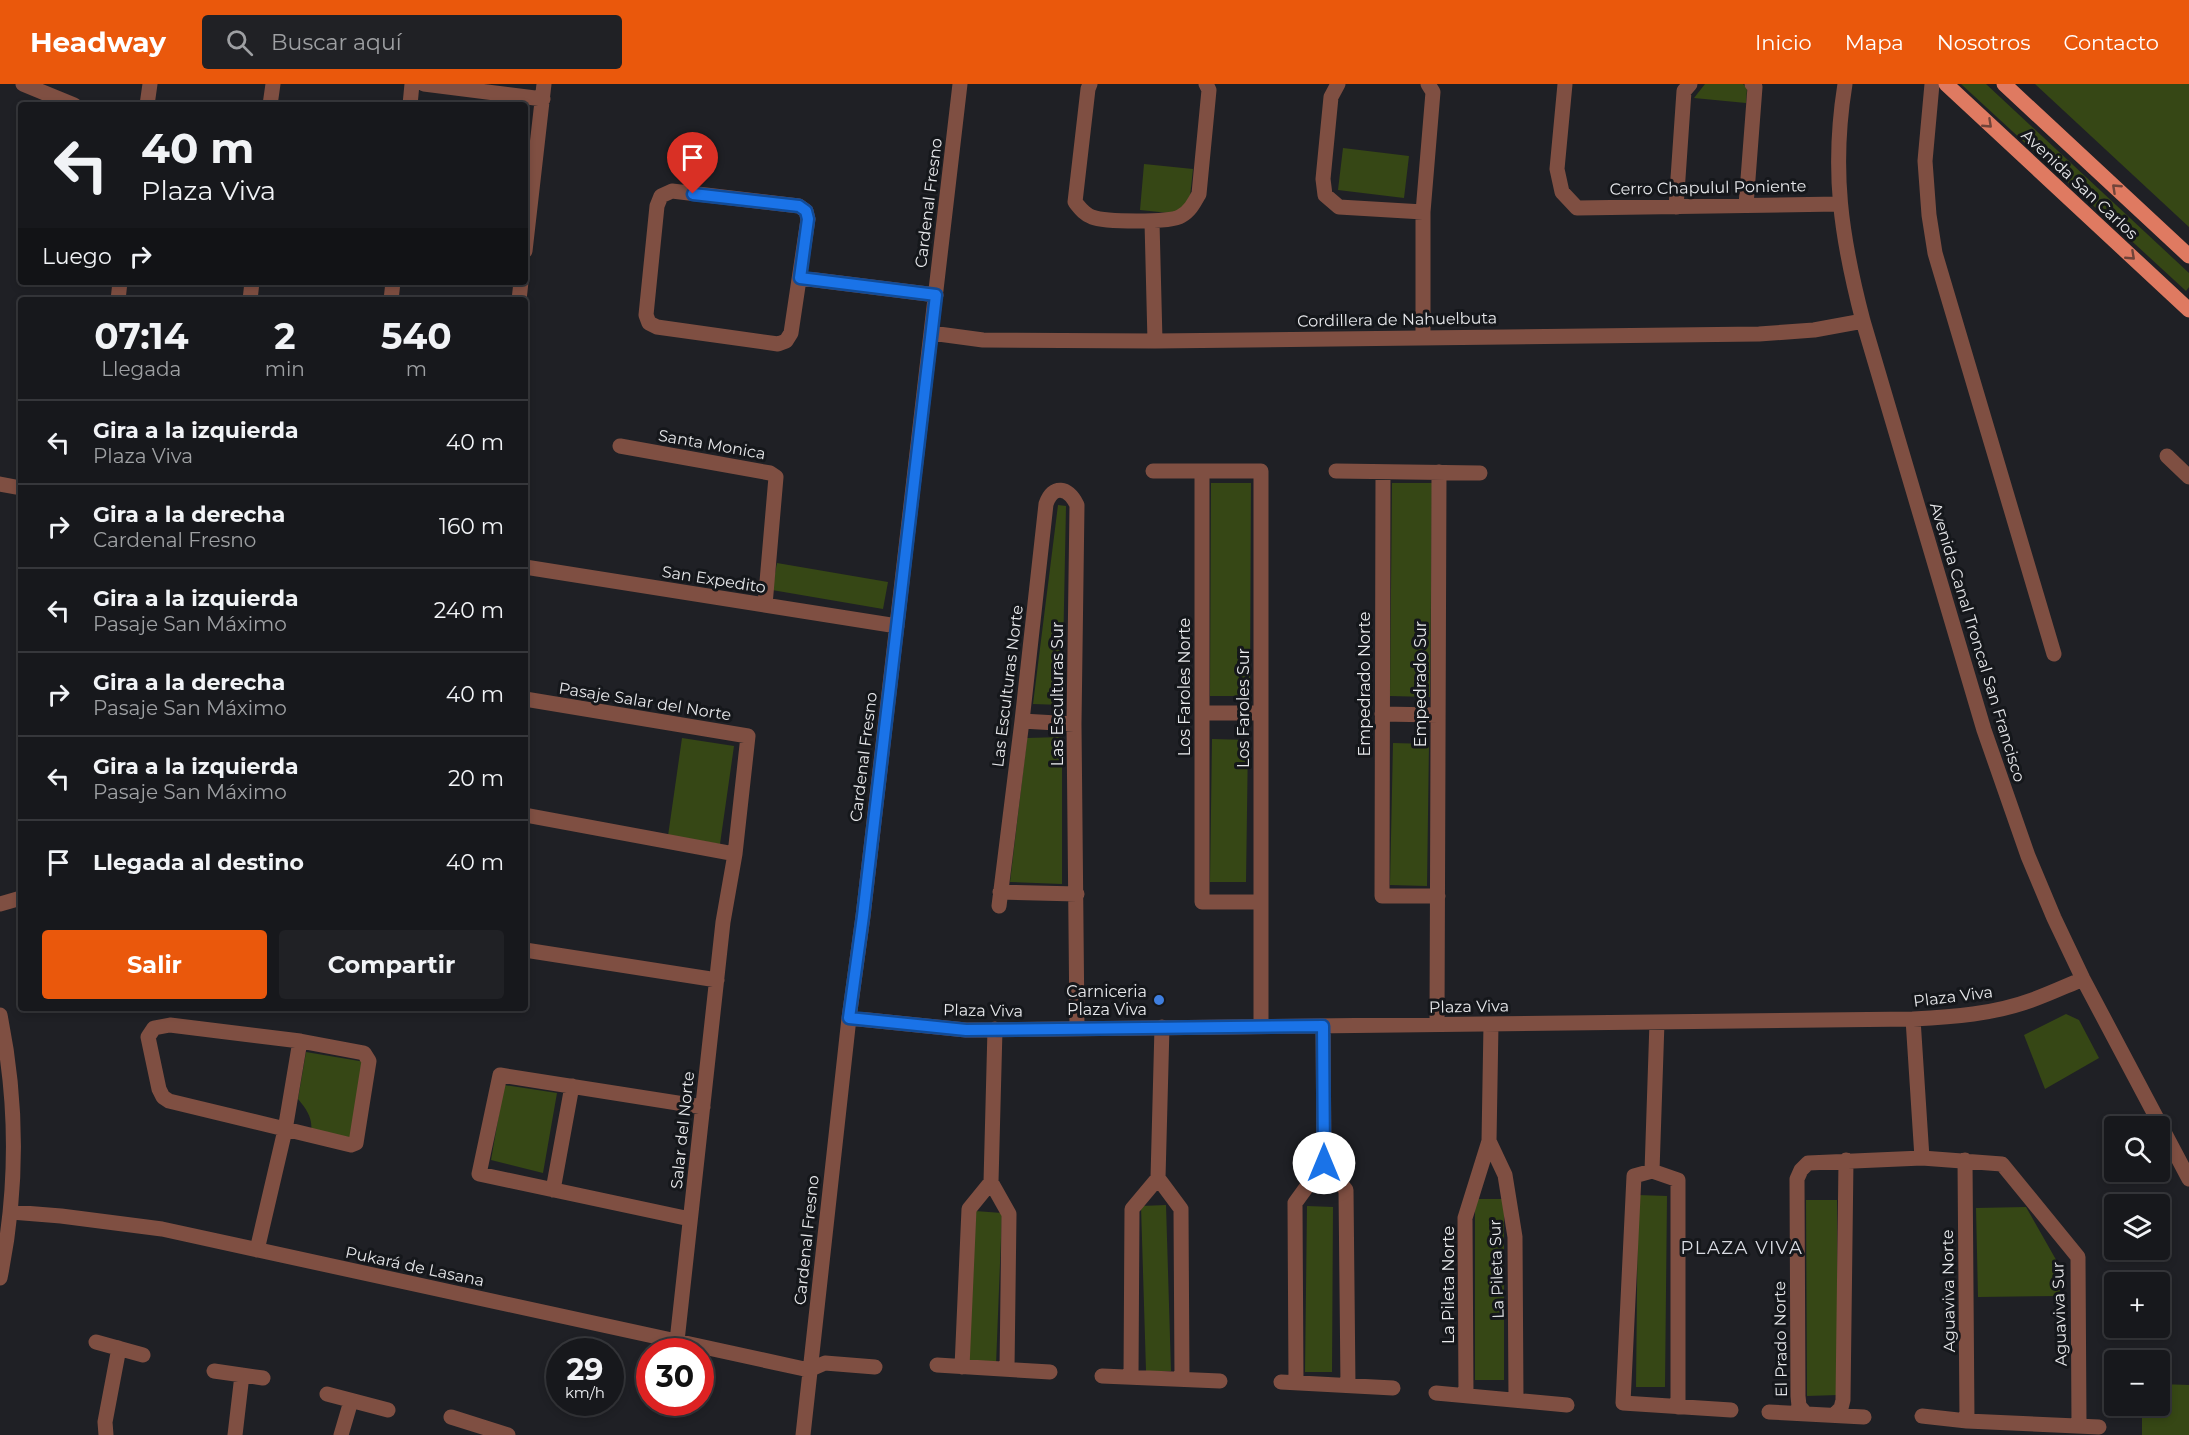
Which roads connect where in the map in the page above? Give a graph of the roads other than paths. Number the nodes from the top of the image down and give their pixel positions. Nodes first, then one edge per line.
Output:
1 (22, 84) edge
2 (150, 84) edge
3 (273, 84) edge
4 (412, 84) edge
5 (424, 84) edge
6 (960, 84) edge
7 (1090, 84) edge
8 (1206, 84) edge
9 (1338, 84) edge
10 (1428, 84) edge
11 (1565, 84) edge
12 (1690, 84) edge
13 (1752, 84) edge
14 (1845, 84) edge
15 (1932, 84) edge
16 (1946, 84) edge
17 (2004, 84) edge
18 (544, 92) edge
19 (67, 102) edge
20 (147, 102) edge
21 (270, 102) edge
22 (410, 102) edge
23 (1839, 204) junction
24 (1746, 205) junction
25 (1676, 207) junction
26 (1423, 212) junction
27 (1152, 222) junction
28 (528, 226) edge
29 (2189, 256) edge
30 (800, 278) junction
31 (936, 295) junction
32 (2189, 310) edge
33 (1863, 321) junction
34 (931, 333) junction
35 (1423, 336) junction
36 (1155, 341) junction
37 (620, 446) dead end
38 (2167, 456) dead end
39 (1153, 471) dead end
40 (1202, 471) junction
41 (1336, 471) dead end
42 (1383, 472) junction
43 (1439, 472) junction
44 (1480, 473) dead end
45 (2189, 477) edge
46 (0, 484) edge
47 (18, 487) edge
48 (1072, 495) joint
49 (528, 567) edge
50 (765, 605) junction
51 (897, 626) junction
52 (2054, 654) dead end
53 (528, 699) edge
54 (1202, 713) junction
55 (1261, 713) junction
56 (1382, 714) junction
57 (1438, 715) junction
58 (1022, 721) junction
59 (1074, 724) junction
60 (528, 816) edge
61 (735, 854) junction
62 (1077, 894) junction
63 (1438, 896) junction
64 (18, 899) edge
65 (1261, 902) junction
66 (0, 904) edge
67 (723, 922) joint
68 (528, 950) edge
69 (2084, 979) junction
70 (717, 980) junction
71 (0, 1015) edge
72 (849, 1018) junction
73 (1913, 1019) junction
74 (1657, 1022) junction
75 (1437, 1024) junction
76 (1491, 1024) junction
77 (1261, 1026) junction
78 (1323, 1026) junction
79 (1162, 1027) junction
80 (1077, 1028) junction
81 (995, 1029) junction
82 (300, 1041) junction
83 (572, 1086) junction
84 (703, 1107) junction
85 (285, 1130) junction
86 (1489, 1141) junction
87 (1922, 1158) junction
88 (1846, 1160) junction
89 (1965, 1160) junction
90 (1324, 1163) junction
91 (1652, 1171) junction
92 (1158, 1178) junction
93 (2189, 1179) edge
94 (991, 1182) junction
95 (553, 1190) junction
96 (11, 1212) junction
97 (690, 1220) junction
98 (257, 1250) junction
99 (0, 1278) edge
100 (662, 1338) edge
101 (676, 1338) edge
102 (96, 1342) dead end
103 (119, 1348) junction
104 (714, 1349) edge
105 (143, 1355) dead end
106 (937, 1365) dead end
107 (962, 1366) junction
108 (874, 1367) dead end
109 (1007, 1369) junction
110 (809, 1370) junction
111 (214, 1371) dead end
112 (1050, 1372) dead end
113 (242, 1375) junction
114 (1102, 1376) dead end
115 (1131, 1377) junction
116 (263, 1378) dead end
117 (1182, 1379) junction
118 (1220, 1381) dead end
119 (1348, 1386) junction
120 (1394, 1388) dead end
121 (327, 1394) dead end
122 (1436, 1394) dead end
123 (1467, 1396) junction
124 (1516, 1400) junction
125 (351, 1401) junction
126 (1567, 1404) dead end
127 (1678, 1407) junction
128 (388, 1410) dead end
129 (1731, 1410) dead end
130 (1769, 1412) dead end
131 (1806, 1414) junction
132 (1834, 1415) junction
133 (1922, 1416) dead end
134 (451, 1417) dead end
135 (1864, 1417) dead end
136 (1967, 1420) junction
137 (2079, 1425) junction
138 (2099, 1427) dead end
139 (102, 1431) edge
140 (475, 1431) edge
141 (508, 1434) edge
142 (235, 1435) edge
143 (341, 1435) edge
144 (803, 1435) edge

1 - 19 street
2 - 20 street
3 - 21 street
4 - 22 street
5 - 18 street
6 - 31 street, Cardenal Fresno
7 - 27 street
8 - 27 street
9 - 26 street
10 - 26 street
11 - 25 street, Cerro Chapulul Poniente
12 - 25 street
13 - 24 street
14 - 23 street, Avenida Canal Troncal San Francisco
15 - 52 street
16 -> 32 main road, Avenida San Carlos
29 -> 17 main road, Avenida San Carlos
18 - 28 street
23 - 24 street, Cerro Chapulul Poniente
23 - 33 street, Avenida Canal Troncal San Francisco
24 - 25 street, Cerro Chapulul Poniente
26 - 35 street
27 - 36 street
30 - 30 street
30 - 31 street
31 - 34 street, Cardenal Fresno
33 - 35 street, Cordillera de Nahuelbuta
33 - 69 street, Avenida Canal Troncal San Francisco
34 - 36 street, Cordillera de Nahuelbuta
34 - 51 street, Cardenal Fresno
35 - 36 street, Cordillera de Nahuelbuta
37 - 50 street, Santa Monica
38 - 45 street
39 - 40 street
40 - 54 street, Los Faroles Norte
40 - 55 street, Los Faroles Sur
41 - 42 street
42 - 43 street
42 - 56 street, Empedrado Norte
43 - 44 street
43 - 57 street, Empedrado Sur
46 - 47 street
48 - 58 street, Las Esculturas Norte
48 - 59 street, Las Esculturas Sur
49 - 50 street, San Expedito
50 - 51 street, San Expedito
51 - 72 street, Cardenal Fresno
53 - 61 street, Pasaje Salar del Norte
54 - 55 street
54 - 65 street, Los Faroles Norte
55 - 65 street, Los Faroles Sur
56 - 57 street
56 - 63 street, Empedrado Norte
57 - 63 street, Empedrado Sur
58 - 59 street
58 - 62 street, Las Esculturas Norte
59 - 62 street, Las Esculturas Sur
60 - 61 street
61 - 67 street, Pasaje Salar del Norte
62 - 80 street, Las Esculturas Sur
63 - 75 street, Empedrado Sur
64 - 66 street
65 - 77 street, Los Faroles Sur
67 - 70 street, Salar del Norte
68 - 70 street
69 - 73 street, Plaza Viva
69 - 93 street, Avenida Canal Troncal San Francisco
70 - 84 street, Salar del Norte
71 - 96 street
72 - 81 street, Plaza Viva
72 - 110 street, Cardenal Fresno
73 - 74 street, Plaza Viva
73 - 87 street
74 - 76 street, Plaza Viva
74 - 91 street
75 - 76 street, Plaza Viva
75 - 78 street, Plaza Viva
76 - 86 street
77 - 78 street, Plaza Viva
77 - 79 street, Plaza Viva
78 - 90 street
79 - 80 street, Plaza Viva
79 - 92 street
80 - 81 street, Plaza Viva
81 - 94 street
82 - 85 street
82 - 85 street
82 - 85 street
83 - 84 street
83 - 95 street
83 - 95 street
84 - 97 street, Salar del Norte
85 - 98 street
86 - 123 street, La Pileta Norte
86 - 124 street, La Pileta Sur
87 - 88 street, El Prado Norte
87 - 89 street, Aguaviva Sur
88 - 131 street, El Prado Norte
88 - 132 street
89 - 136 street, Aguaviva Norte
89 - 137 street, Aguaviva Sur
90 - 119 street
90 - 119 street
91 - 127 street
91 - 127 street
92 - 115 street
92 - 117 street
94 - 107 street
94 - 109 street
95 - 97 street
96 - 98 street, Pukará de Lasana
96 - 99 street
97 - 101 street, Salar del Norte
98 - 100 street, Pukará de Lasana
102 - 103 street
103 - 105 street
103 - 139 street
104 - 110 street, Pukará de Lasana
106 - 107 street
107 - 109 street
108 - 110 street
109 - 112 street
110 - 144 street, Cardenal Fresno
111 - 113 street
113 - 116 street
113 - 142 street
114 - 115 street
115 - 117 street
117 - 118 street
119 - 120 street
121 - 125 street
122 - 123 street
123 - 124 street
124 - 126 street
125 - 128 street
125 - 143 street
127 - 129 street
130 - 131 street
131 - 132 street
132 - 135 street
133 - 136 street
134 - 140 street
136 - 137 street
137 - 138 street
140 - 141 street

